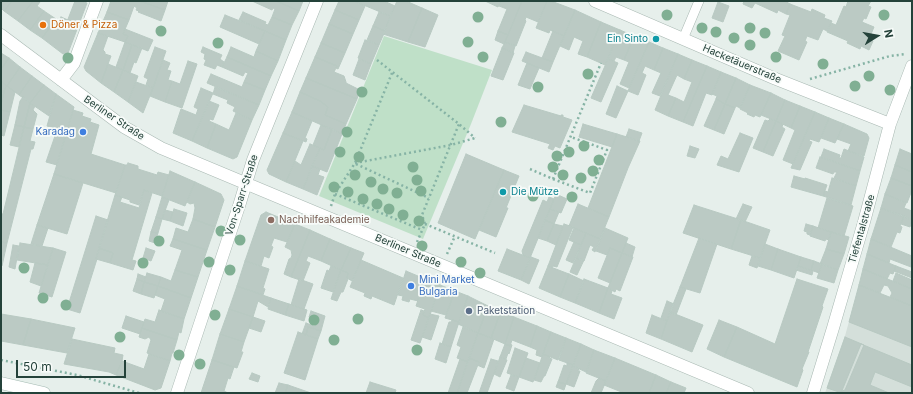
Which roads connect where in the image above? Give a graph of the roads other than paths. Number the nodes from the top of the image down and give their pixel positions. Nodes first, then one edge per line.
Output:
1 (97, 1) edge
2 (317, 1) edge
3 (595, 1) edge
4 (699, 1) edge
5 (1, 35) edge
6 (683, 39) junction
7 (912, 66) edge
8 (61, 80) junction
9 (890, 124) junction
10 (246, 184) junction
11 (1, 383) edge
12 (44, 393) edge
13 (176, 393) edge
14 (748, 393) edge
15 (813, 393) edge

1 - 8 street
2 - 10 street, Von-Sparr-Straße
3 - 6 street, Hacketäuerstraße
4 - 6 lane
5 - 8 street, Berliner Straße
6 - 9 street, Hacketäuerstraße
7 - 9 street, Tiefentalstraße
8 - 10 street, Berliner Straße
9 - 15 street, Tiefentalstraße
10 - 13 street, Von-Sparr-Straße
10 - 14 street, Berliner Straße
11 - 12 street

